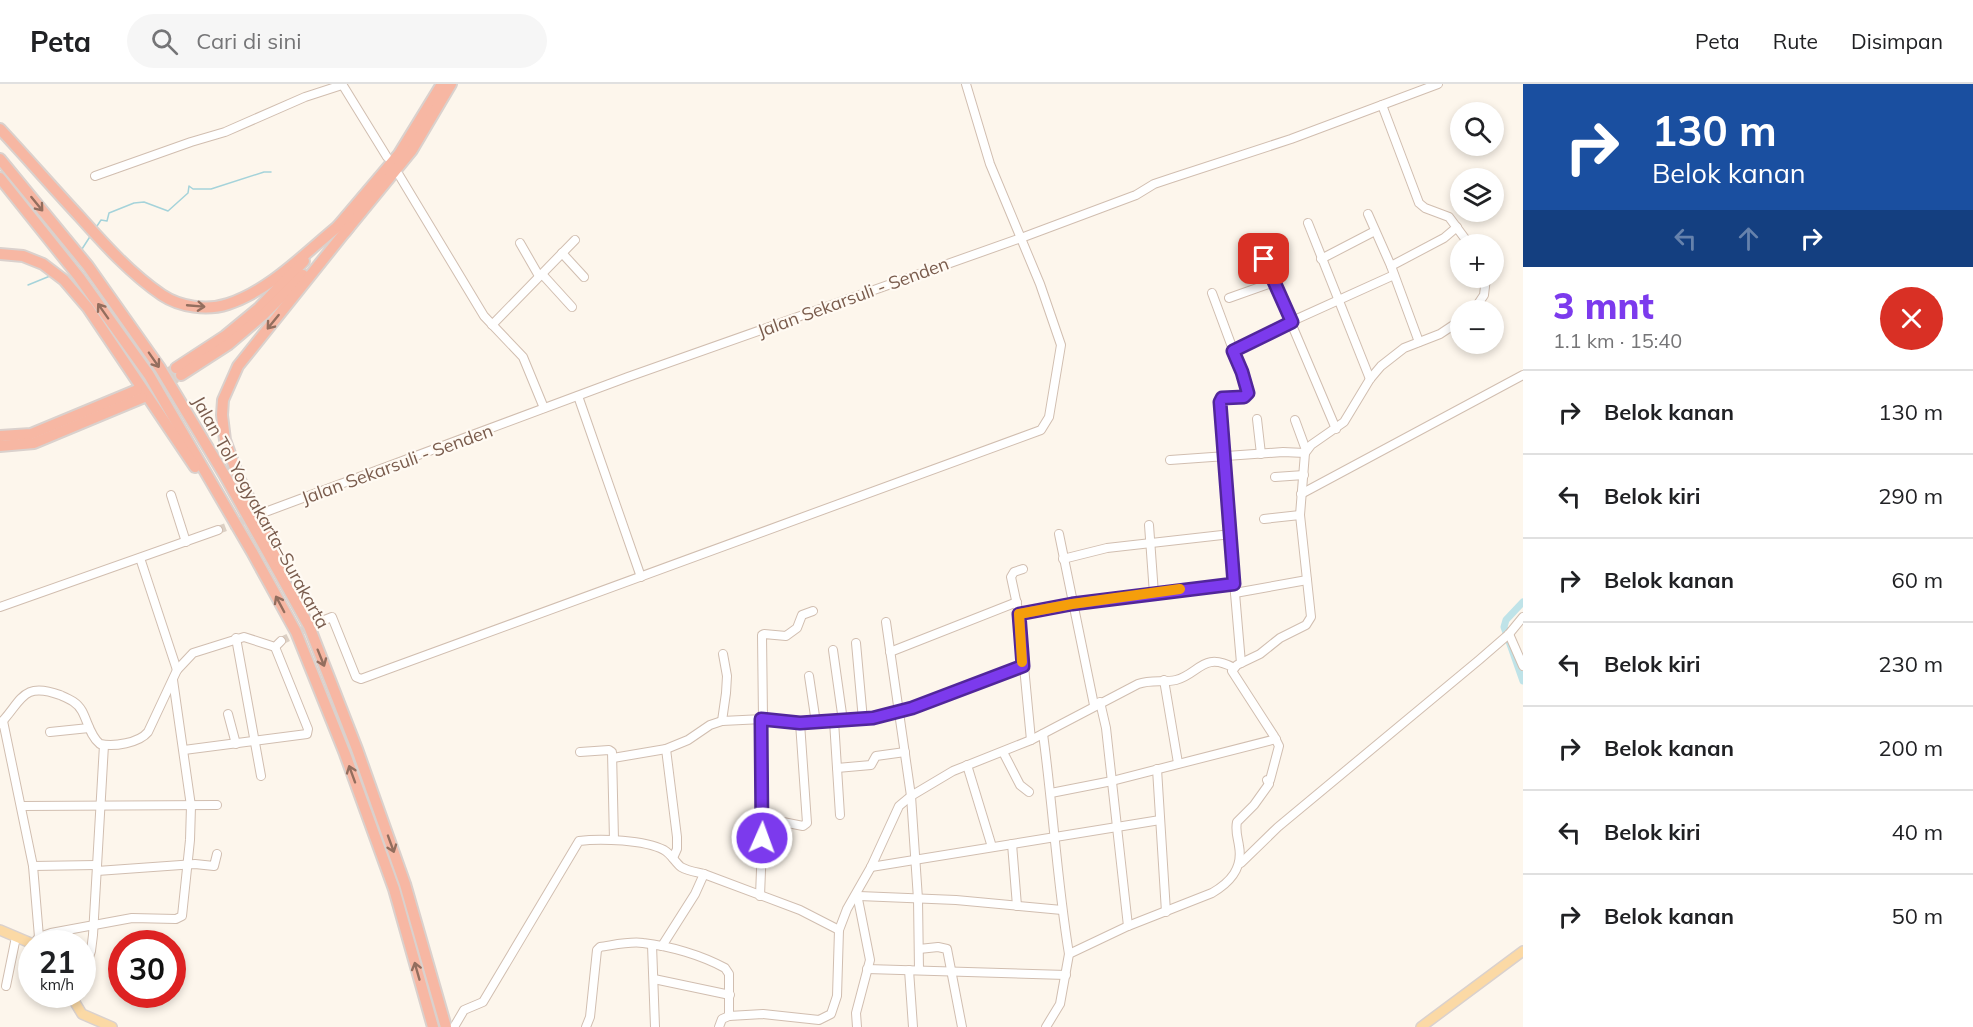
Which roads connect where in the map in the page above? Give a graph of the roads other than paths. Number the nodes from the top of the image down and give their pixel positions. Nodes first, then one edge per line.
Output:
1 (442, 84) edge
2 (452, 84) edge
3 (966, 84) edge
4 (1438, 84) edge
5 (342, 85) edge
6 (1382, 105) junction
7 (0, 129) edge
8 (387, 157) dead end
9 (0, 159) edge
10 (399, 175) dead end
11 (95, 176) dead end
12 (0, 178) edge
13 (1368, 214) dead end
14 (1308, 223) dead end
15 (345, 225) junction
16 (1457, 227) junction
17 (1375, 231) junction
18 (1462, 234) edge
19 (1021, 238) junction
20 (575, 240) dead end
21 (520, 243) dead end
22 (562, 253) junction
23 (0, 254) edge
24 (1264, 259) dead end
25 (1321, 259) junction
26 (1391, 266) junction
27 (541, 275) junction
28 (1394, 275) junction
29 (584, 277) dead end
30 (1274, 282) junction
31 (1212, 293) dead end
32 (1229, 298) dead end
33 (1337, 300) junction
34 (572, 307) dead end
35 (1292, 322) junction
36 (492, 325) junction
37 (1450, 327) edge
38 (1419, 342) junction
39 (1233, 351) junction
40 (179, 372) tunnel mouth
41 (1523, 375) edge
42 (1370, 379) junction
43 (578, 396) junction
44 (544, 408) junction
45 (1257, 419) dead end
46 (1295, 420) dead end
47 (1336, 429) junction
48 (0, 436) edge
49 (0, 446) edge
50 (1306, 451) junction
51 (1261, 454) junction
52 (1225, 458) junction
53 (1170, 460) dead end
54 (1304, 476) junction
55 (1275, 477) dead end
56 (1301, 494) junction
57 (171, 495) dead end
58 (268, 511) tunnel mouth
59 (1300, 515) junction
60 (1263, 519) dead end
61 (1149, 525) dead end
62 (218, 530) tunnel mouth
63 (1059, 534) dead end
64 (1231, 534) junction
65 (186, 542) junction
66 (1150, 543) junction
67 (252, 552) junction
68 (140, 558) junction
69 (1063, 559) junction
70 (1023, 569) dead end
71 (641, 577) junction
72 (1307, 580) junction
73 (1234, 584) junction
74 (1235, 593) junction
75 (1154, 594) junction
76 (1017, 602) junction
77 (1072, 604) junction
78 (0, 607) edge
79 (813, 612) dead end
80 (1019, 614) junction
81 (1523, 617) edge
82 (322, 621) dead end
83 (886, 621) dead end
84 (309, 626) junction
85 (1509, 634) junction
86 (236, 638) junction
87 (281, 640) tunnel mouth
88 (856, 643) dead end
89 (275, 647) junction
90 (833, 650) dead end
91 (890, 652) junction
92 (723, 654) dead end
93 (1238, 665) junction
94 (1023, 666) junction
95 (1523, 666) edge
96 (177, 670) junction
97 (809, 676) dead end
98 (173, 680) junction
99 (1164, 680) junction
100 (1097, 703) junction
101 (899, 712) junction
102 (228, 714) dead end
103 (762, 719) junction
104 (863, 720) junction
105 (834, 721) junction
106 (843, 721) junction
107 (2, 722) edge
108 (722, 722) junction
109 (800, 723) junction
110 (816, 723) junction
111 (89, 728) junction
112 (50, 732) dead end
113 (1043, 734) junction
114 (1276, 739) junction
115 (1031, 740) junction
116 (256, 742) junction
117 (236, 744) junction
118 (104, 745) junction
119 (666, 749) junction
120 (184, 750) junction
121 (580, 752) dead end
122 (905, 752) junction
123 (1003, 752) junction
124 (613, 758) junction
125 (1178, 763) junction
126 (967, 765) junction
127 (837, 768) junction
128 (1157, 769) junction
129 (261, 776) dead end
130 (1112, 781) junction
131 (1029, 792) dead end
132 (1051, 793) junction
133 (911, 796) junction
134 (217, 805) dead end
135 (22, 806) junction
136 (102, 806) junction
137 (191, 806) junction
138 (840, 814) dead end
139 (763, 818) junction
140 (1160, 820) junction
141 (1117, 826) junction
142 (1056, 836) junction
143 (614, 840) junction
144 (1012, 844) junction
145 (992, 847) junction
146 (217, 854) dead end
147 (673, 858) junction
148 (915, 860) junction
149 (1241, 863) junction
150 (188, 865) junction
151 (33, 866) junction
152 (871, 867) junction
153 (97, 868) junction
154 (704, 874) junction
155 (857, 895) junction
156 (760, 896) junction
157 (918, 899) junction
158 (1017, 906) junction
159 (1062, 910) junction
160 (1166, 912) junction
161 (1128, 926) junction
162 (93, 927) junction
163 (0, 930) edge
164 (35, 930) edge
165 (81, 930) edge
166 (93, 930) edge
167 (839, 930) junction
168 (16, 937) joint
169 (652, 945) junction
170 (662, 946) junction
171 (919, 949) junction
172 (1523, 951) edge
173 (1069, 954) junction
174 (867, 969) junction
175 (909, 970) junction
176 (919, 970) junction
177 (951, 972) junction
178 (1066, 975) junction
179 (654, 979) junction
180 (6, 986) dead end
181 (730, 995) junction
182 (80, 1008) edge
183 (729, 1016) junction
184 (112, 1027) edge
185 (433, 1027) edge
186 (446, 1027) edge
187 (454, 1027) edge
188 (586, 1027) edge
189 (655, 1027) edge
190 (718, 1027) edge
191 (857, 1027) edge
192 (913, 1027) edge
193 (962, 1027) edge
194 (1046, 1027) edge
195 (1421, 1027) edge

1 - 15 highway
2 - 15 highway
3 - 19 street
4 - 6 street, Jalan Sekarsuli - Senden
5 - 8 street
5 - 11 street
6 - 16 street
6 - 19 street, Jalan Sekarsuli - Senden
7 -> 15 highway
9 -> 84 highway, Jalan Tol Yogyakarta–Surakarta
10 - 36 street
67 -> 12 highway, Jalan Tol Yogyakarta–Surakarta
13 - 17 street
14 - 25 street
15 - 40 highway
15 -> 84 highway
16 - 18 street
16 - 26 street
17 - 25 street
17 - 26 street
19 - 43 street, Jalan Sekarsuli - Senden
19 - 71 street
20 - 22 street
21 - 27 street
22 - 27 street
22 - 29 street
23 - 67 highway
24 - 30 street
25 - 33 street
26 - 28 street
27 - 34 street
27 - 36 street
28 - 33 street
28 - 38 street
30 - 32 street
30 - 35 street
31 - 39 street
33 - 35 street
33 - 42 street
35 - 39 street
35 - 47 street
36 - 44 street
37 - 38 street
38 - 42 street
39 - 52 street
41 - 56 street
42 - 47 street
43 - 44 street, Jalan Sekarsuli - Senden
43 - 71 street
44 - 58 street, Jalan Sekarsuli - Senden
45 - 51 street
46 - 50 street
47 - 50 street
48 - 49 highway
50 - 51 street
50 - 54 street
51 - 52 street
52 - 53 street
52 - 64 street
54 - 55 street
54 - 56 street
56 - 59 street
57 - 65 street
59 - 60 street
59 - 72 street
61 - 66 street
62 - 65 street
63 - 69 street
64 - 66 street
64 - 73 street
65 - 68 street
66 - 69 street
66 - 75 street
185 -> 67 highway, Jalan Tol Yogyakarta–Surakarta
68 - 78 street
68 - 96 street
69 - 77 street
70 - 76 street
71 - 82 street
72 - 74 street
72 - 93 street
73 - 74 street
73 - 75 street
74 - 93 street
75 - 77 street
76 - 80 street
76 - 91 street
77 - 80 street
77 - 100 street
79 - 103 street
80 - 94 street
81 - 85 street
83 - 91 street
84 -> 186 highway, Jalan Tol Yogyakarta–Surakarta
85 - 95 street
85 - 149 street
86 - 89 street
86 - 96 street
86 - 116 street
87 - 89 street
88 - 104 street
89 - 116 street
90 - 106 street
91 - 101 street
92 - 108 street
93 - 99 street
93 - 114 street
94 - 101 street
94 - 115 street
96 - 98 street
97 - 110 street
98 - 118 street
98 - 120 street
99 - 100 street
99 - 125 street
100 - 113 street
100 - 130 street
101 - 104 street
101 - 122 street
102 - 117 street
103 - 108 street
103 - 109 street
103 - 139 street
104 - 106 street
105 - 106 street
105 - 110 street
105 - 127 street
107 - 111 street
107 - 135 street
108 - 119 street
109 - 110 street
109 - 139 street
111 - 112 street
111 - 118 street
113 - 115 street
113 - 132 street
114 - 125 street
114 - 149 street
115 - 123 street
116 - 117 street
116 - 129 street
117 - 120 street
118 - 136 street
119 - 124 street
119 - 147 street
120 - 137 street
121 - 124 street
122 - 127 street
122 - 133 street
123 - 126 street
123 - 131 street
124 - 143 street
125 - 128 street
126 - 133 street
126 - 145 street
127 - 138 street
128 - 130 street
128 - 140 street
130 - 132 street
130 - 141 street
132 - 142 street
133 - 148 street
133 - 152 street
134 - 137 street
135 - 136 street
135 - 151 street
136 - 137 street
136 - 153 street
137 - 150 street
139 - 156 street
140 - 141 street
140 - 160 street
141 - 142 street
141 - 161 street
142 - 144 street
142 - 159 street
143 - 147 street
143 - 187 street
144 - 145 street
144 - 158 street
145 - 148 street
146 - 150 street
147 - 154 street
148 - 152 street
148 - 157 street
149 - 160 street
150 - 153 street
150 - 162 street
151 - 153 street
151 - 164 street
152 - 155 street
153 - 162 street
154 - 156 street
154 - 170 street
155 - 157 street
155 - 167 street
155 - 174 street
156 - 167 street
157 - 158 street
157 - 171 street
158 - 159 street
159 - 173 street
160 - 161 street
161 - 173 street
162 - 165 street
162 - 166 street
163 - 168 main road
167 - 183 street
168 - 180 street
169 - 170 street
169 - 179 street
169 - 188 street
170 - 181 street
171 - 176 street
171 - 177 street
172 - 195 main road
173 - 178 street
174 - 175 street
174 - 191 street
175 - 176 street
175 - 192 street
176 - 177 street
177 - 178 street
177 - 193 street
178 - 194 street
179 - 181 street
179 - 189 street
181 - 183 street
182 - 184 main road
183 - 190 street

